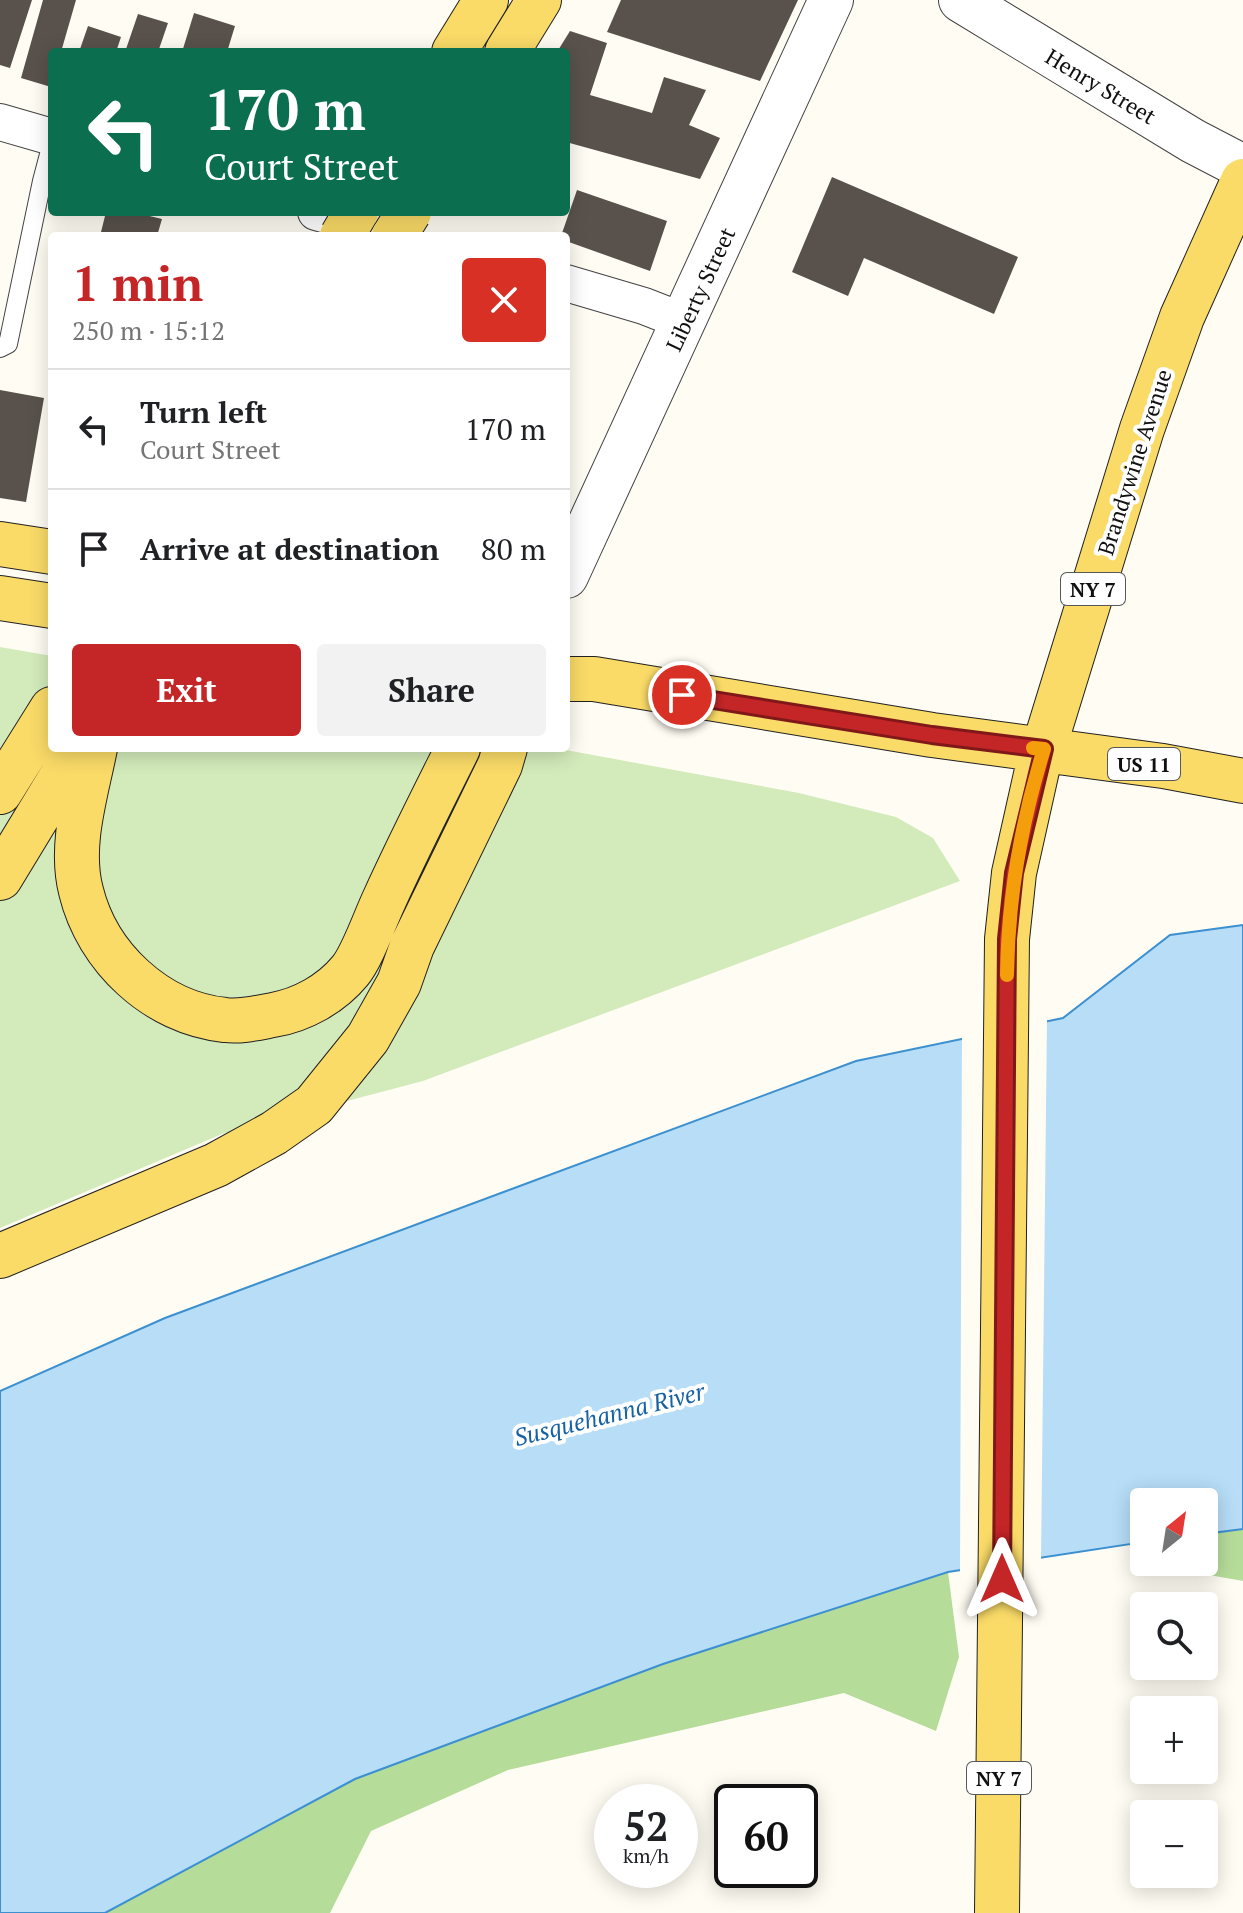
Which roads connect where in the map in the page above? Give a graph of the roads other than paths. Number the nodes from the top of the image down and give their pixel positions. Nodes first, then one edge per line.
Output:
1 (486, 0) edge
2 (539, 0) edge
3 (831, 0) edge
4 (961, 0) edge
5 (456, 48) edge
6 (509, 48) edge
7 (0, 122) edge
8 (48, 139) edge
9 (48, 156) edge
10 (1243, 167) edge
11 (1243, 181) edge
12 (330, 216) edge
13 (386, 232) edge
14 (570, 284) edge
15 (685, 322) junction
16 (0, 348) edge
17 (0, 544) edge
18 (48, 551) edge
19 (570, 567) edge
20 (0, 598) edge
21 (48, 605) edge
22 (570, 679) edge
23 (48, 715) edge
24 (1044, 749) junction
25 (77, 752) edge
26 (94, 752) edge
27 (456, 752) edge
28 (504, 752) edge
29 (1243, 781) edge
30 (0, 792) edge
31 (0, 878) edge
32 (0, 1256) edge
33 (997, 1913) edge

1 - 5 main road
2 - 6 main road
3 - 15 street, Liberty Street
4 - 10 street, Henry Street
7 - 8 street
9 - 16 lane
11 - 24 main road, Brandywine Avenue / NY 7
12 - 13 street
14 - 15 street
15 - 19 street, Liberty Street
17 - 18 main road
20 - 21 main road
22 - 24 main road, US 11
23 - 30 main road
24 - 29 main road, US 11
24 - 33 main road, NY 7
25 - 31 main road
26 - 27 main road
28 - 32 main road

